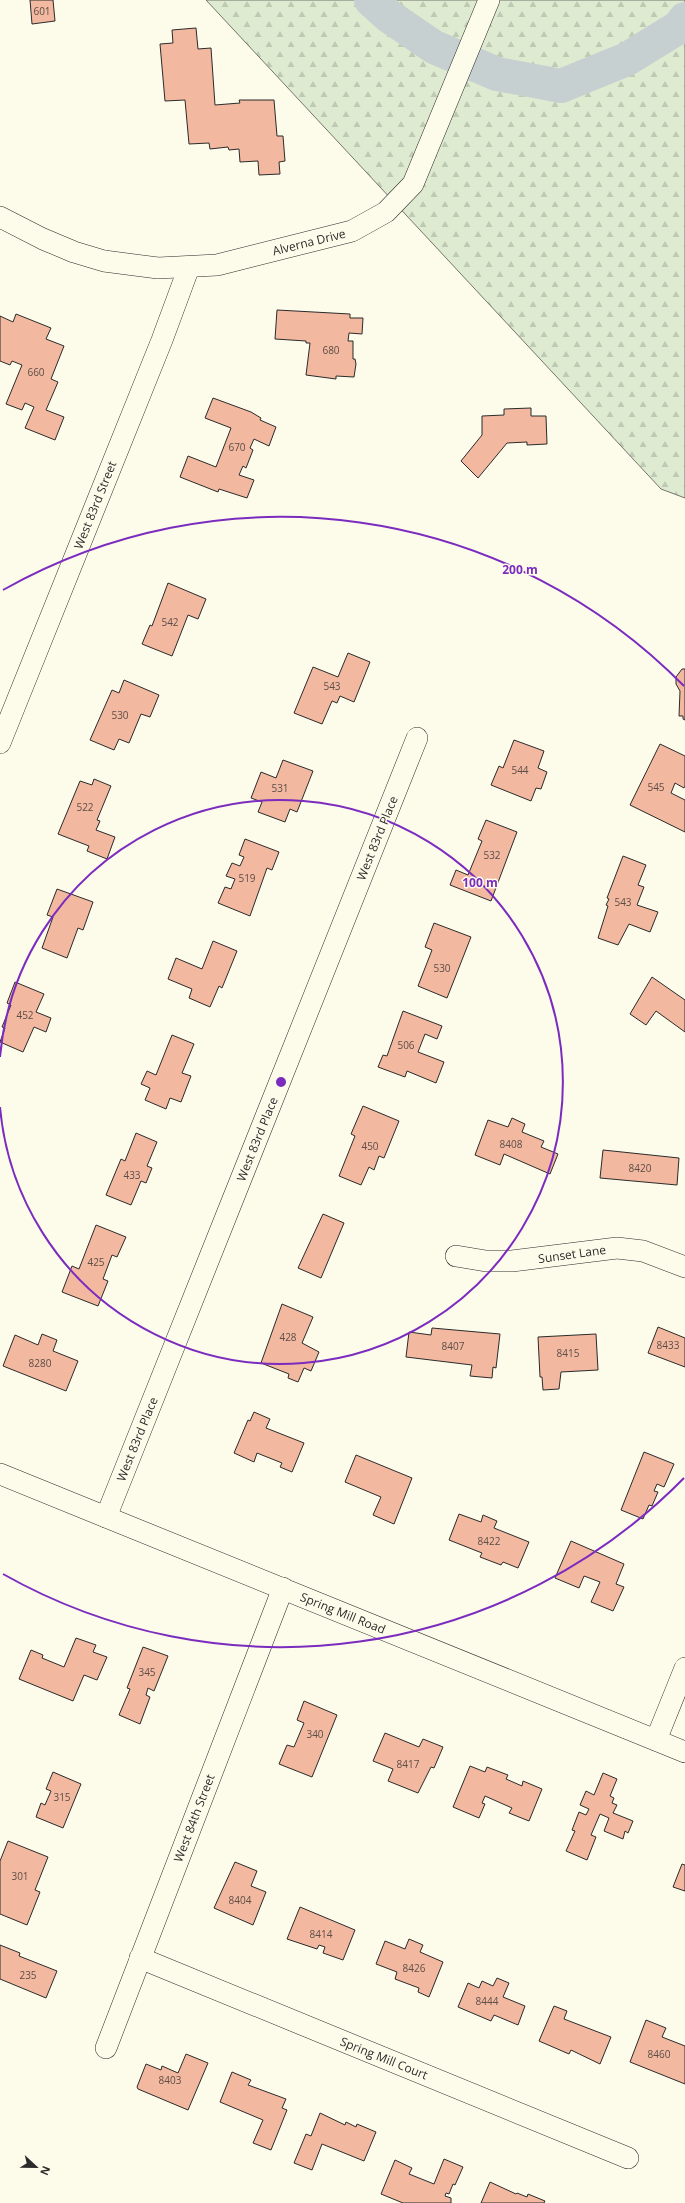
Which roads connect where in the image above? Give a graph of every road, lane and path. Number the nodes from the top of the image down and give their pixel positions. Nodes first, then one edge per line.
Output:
1 (489, 0) edge
2 (0, 217) edge
3 (189, 267) junction
4 (417, 738) dead end
5 (0, 743) edge
6 (456, 1256) dead end
7 (685, 1267) edge
8 (0, 1474) edge
9 (106, 1517) junction
10 (283, 1588) junction
11 (685, 1668) edge
12 (656, 1740) junction
13 (685, 1752) edge
14 (140, 1958) junction
15 (106, 2048) dead end
16 (628, 2158) dead end

1 - 3 street, Alverna Drive
2 - 3 street, Alverna Drive
3 - 5 street, West 83rd Street
4 - 9 street, West 83rd Place
6 - 7 street, Sunset Lane
8 - 9 street, Spring Mill Road
9 - 10 street, Spring Mill Road
10 - 12 street, Spring Mill Road
10 - 14 street, West 84th Street
11 - 12 street
12 - 13 street, Spring Mill Road
14 - 15 street, West 84th Street
14 - 16 street, Spring Mill Court

